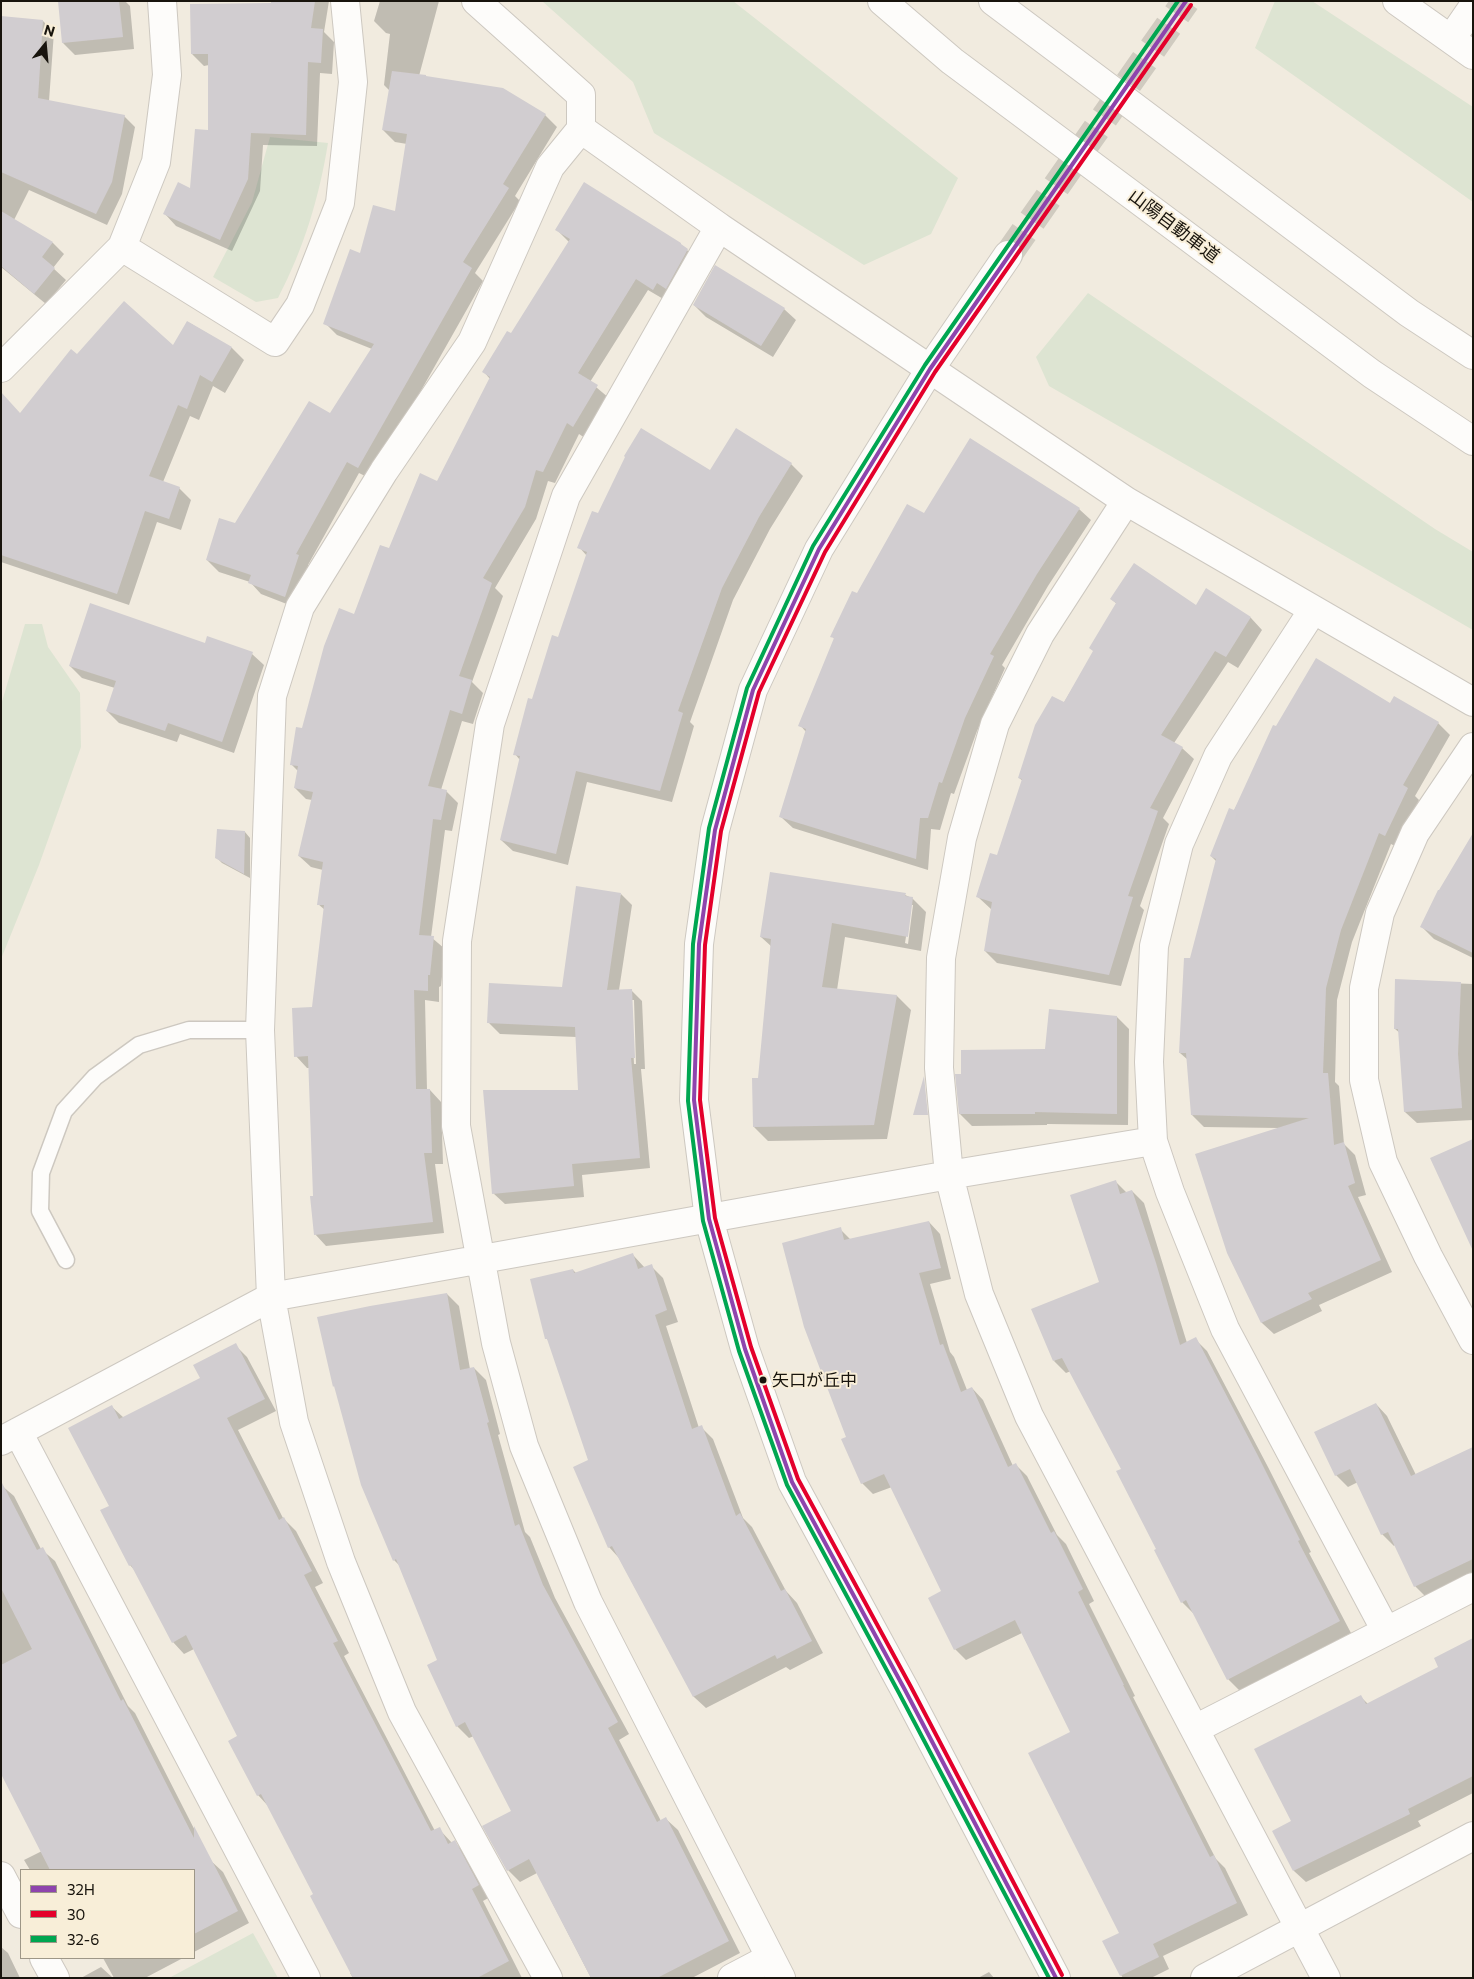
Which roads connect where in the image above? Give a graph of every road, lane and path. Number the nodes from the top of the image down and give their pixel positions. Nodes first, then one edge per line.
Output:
1 (162, 1) edge
2 (345, 1) edge
3 (476, 1) edge
4 (882, 1) edge
5 (993, 1) edge
6 (1397, 1) edge
7 (1473, 7) edge
8 (1450, 39) junction
9 (1473, 54) edge
10 (581, 129) junction
11 (719, 226) junction
12 (122, 247) junction
13 (1008, 255) tunnel mouth
14 (1473, 355) edge
15 (1, 368) edge
16 (930, 369) junction
17 (1473, 441) edge
18 (1126, 501) junction
19 (1313, 610) junction
20 (1473, 702) edge
21 (1473, 746) edge
22 (260, 1030) junction
23 (1153, 1141) junction
24 (949, 1175) junction
25 (709, 1219) junction
26 (480, 1259) junction
27 (66, 1260) dead end
28 (271, 1296) junction
29 (1473, 1340) edge
30 (9, 1436) edge
31 (1473, 1587) edge
32 (1386, 1631) junction
33 (1195, 1729) junction
34 (1473, 1836) edge
35 (1, 1876) edge
36 (20, 1912) edge
37 (1300, 1928) junction
38 (45, 1959) edge
39 (775, 1968) edge
40 (55, 1978) edge
41 (306, 1978) edge
42 (548, 1978) edge
43 (732, 1978) edge
44 (1056, 1978) edge
45 (1205, 1978) edge
46 (1326, 1978) edge

1 - 12 main road
2 - 12 main road
3 - 10 main road
4 - 17 main road, 山陽自動車道
5 - 14 main road
6 - 8 main road
7 - 8 main road
8 - 9 main road
10 - 11 main road
10 - 22 main road
11 - 16 main road
11 - 26 main road
12 - 15 main road
13 - 16 main road
16 - 18 main road
16 - 25 main road
18 - 19 main road
18 - 24 main road
19 - 20 main road
19 - 23 main road
21 - 29 main road
22 - 27 lane
22 - 28 main road
23 - 24 main road
23 - 32 main road
24 - 25 main road
24 - 33 main road
25 - 26 main road
25 - 44 main road
26 - 28 main road
26 - 39 main road
28 - 30 main road
28 - 42 main road
30 - 41 main road
31 - 32 main road
32 - 33 main road
33 - 37 main road
34 - 37 main road
35 - 36 main road
37 - 45 main road
37 - 46 main road
38 - 40 main road
39 - 43 main road

